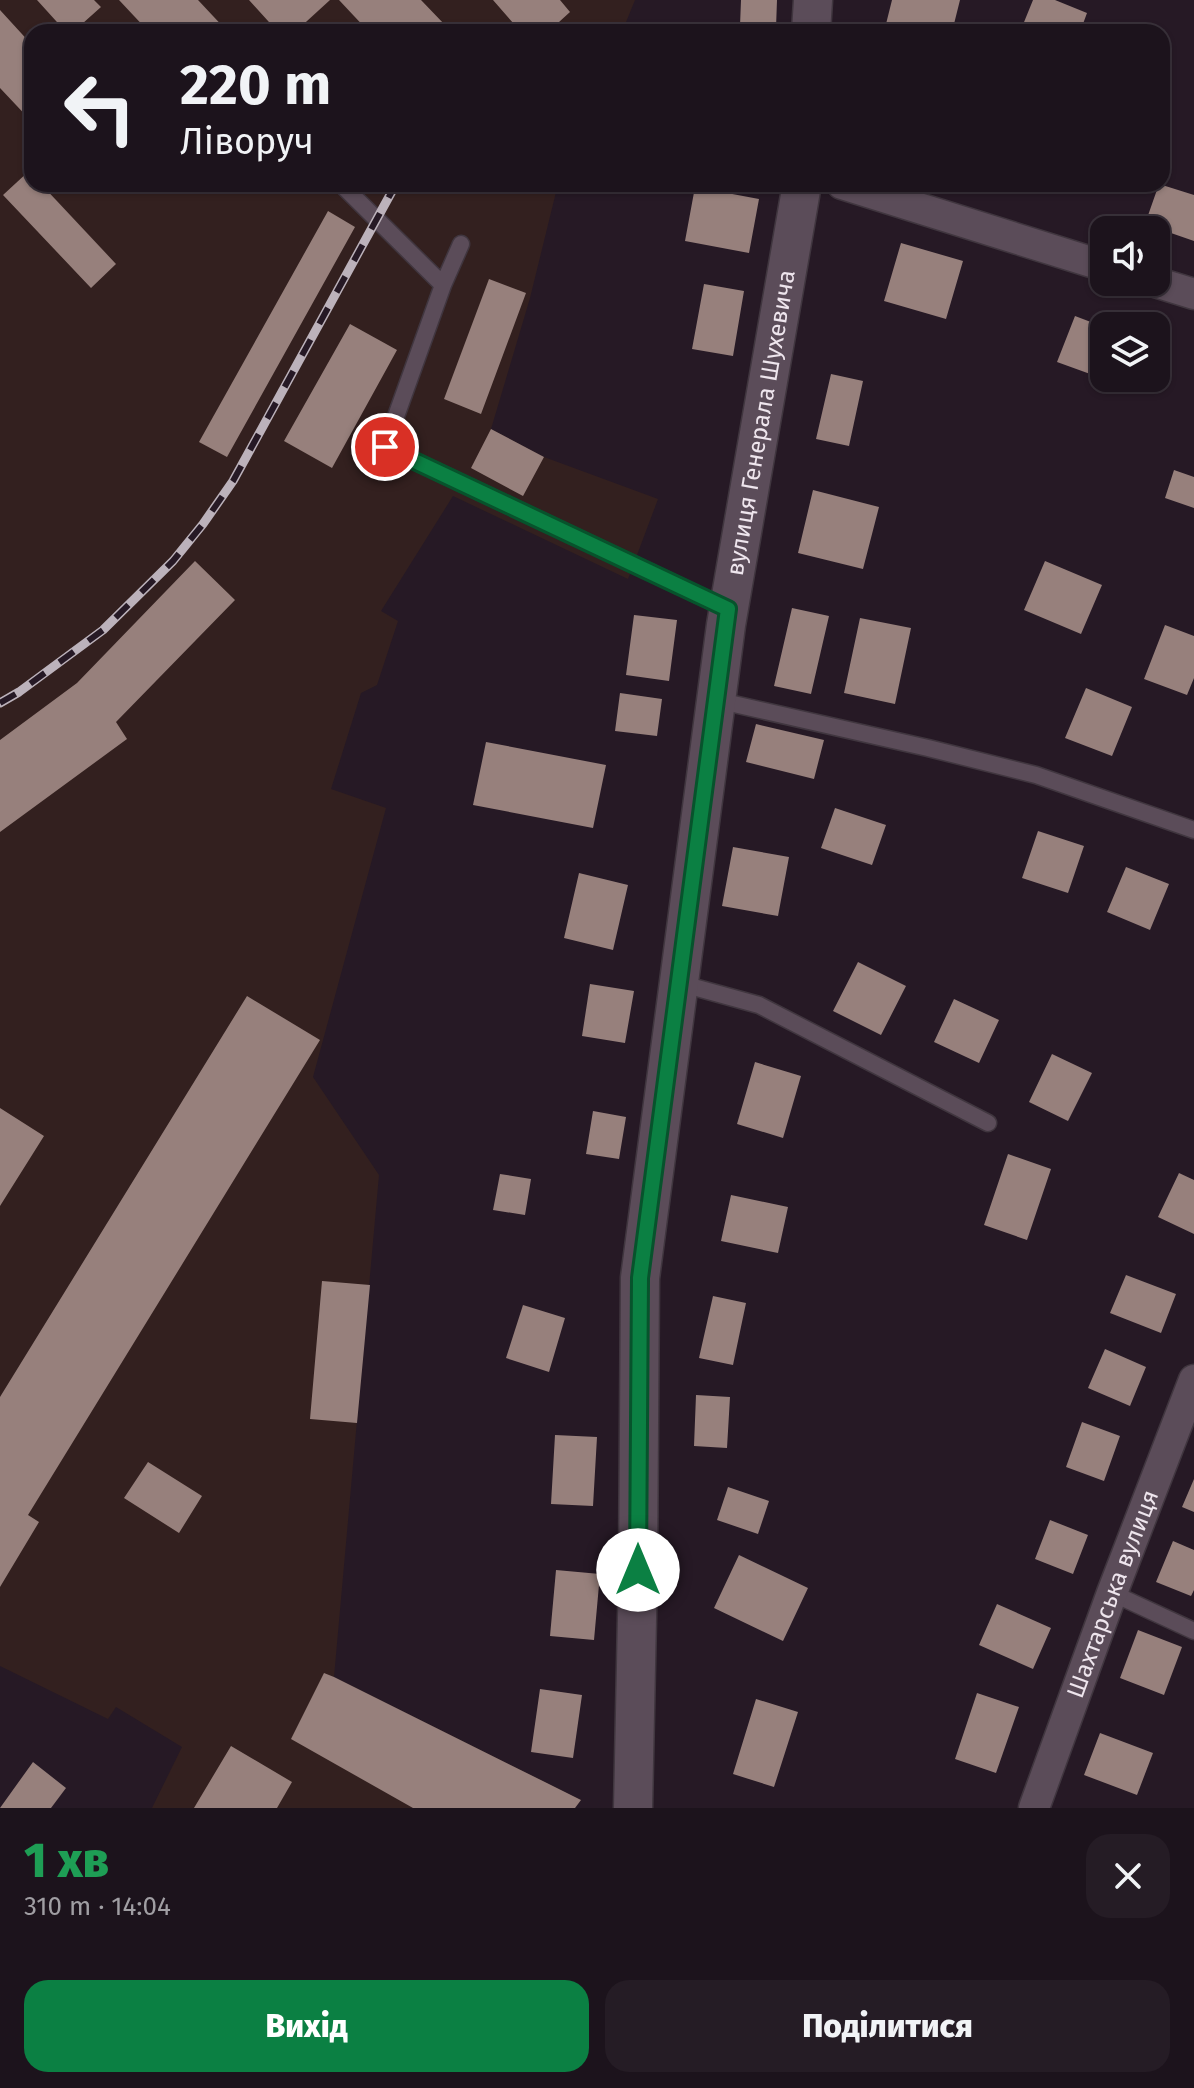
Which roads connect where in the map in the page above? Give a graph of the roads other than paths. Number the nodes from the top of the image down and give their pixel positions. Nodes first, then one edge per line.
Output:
1 (813, 0) edge
2 (812, 24) edge
3 (349, 192) edge
4 (801, 192) edge
5 (868, 192) edge
6 (461, 244) dead end
7 (1090, 262) edge
8 (443, 285) junction
9 (1170, 287) edge
10 (1194, 294) edge
11 (728, 609) junction
12 (716, 700) junction
13 (1194, 830) edge
14 (679, 983) junction
15 (988, 1123) dead end
16 (1194, 1380) edge
17 (1112, 1593) junction
18 (1194, 1631) edge
19 (633, 1808) edge
20 (1034, 1808) edge

1 - 2 street
3 - 8 lane
4 - 11 street, вулиця Генерала Шухевича
5 - 7 street
6 - 8 lane
8 - 11 lane
9 - 10 street
11 - 12 street, вулиця Генерала Шухевича
12 - 13 lane
12 - 14 street, вулиця Генерала Шухевича
14 - 15 lane
14 - 19 street, вулиця Генерала Шухевича
16 - 17 street, Шахтарська вулиця
17 - 18 lane
17 - 20 street, Шахтарська вулиця

